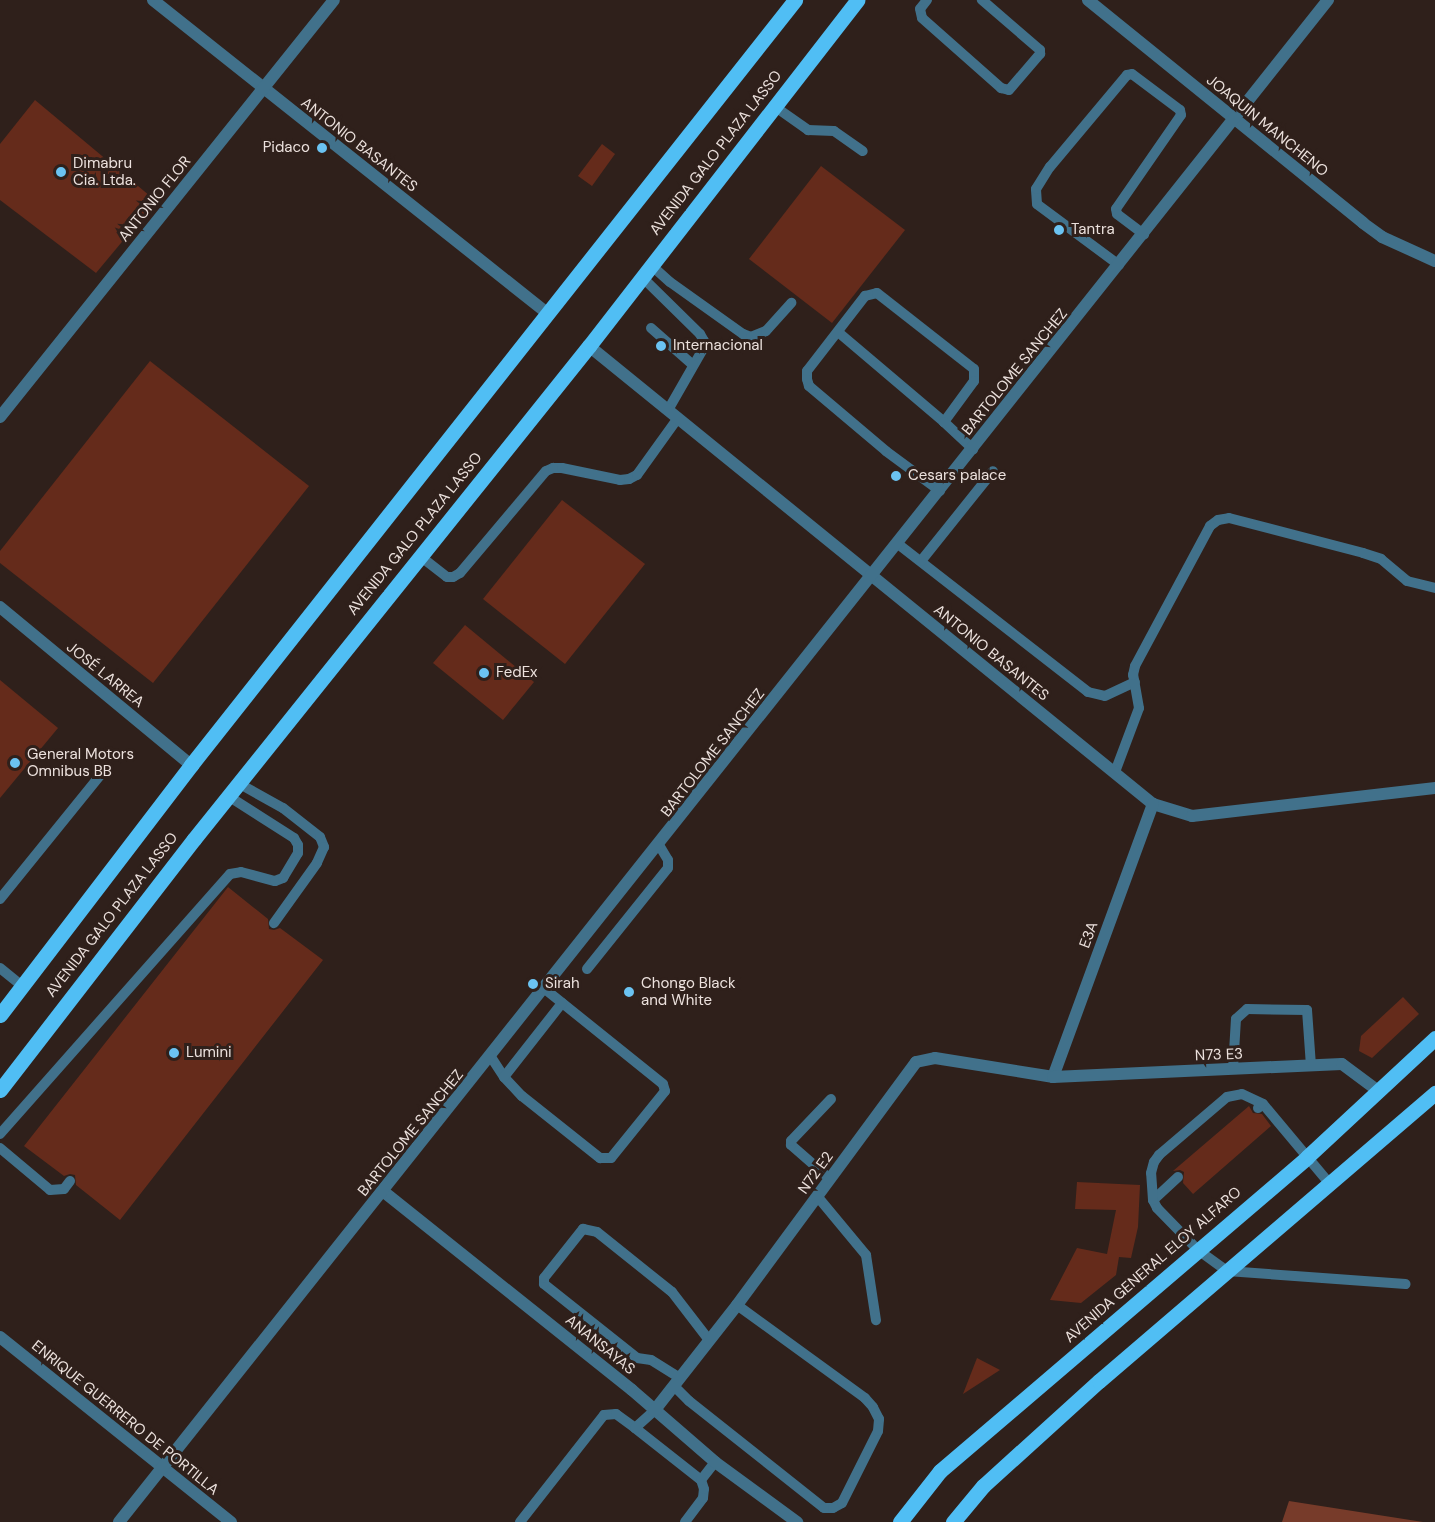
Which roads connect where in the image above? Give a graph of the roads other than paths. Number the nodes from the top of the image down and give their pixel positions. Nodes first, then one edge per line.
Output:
1 (153, 0) edge
2 (334, 0) edge
3 (795, 0) edge
4 (857, 0) edge
5 (927, 0) edge
6 (982, 0) edge
7 (1088, 0) edge
8 (1328, 0) edge
9 (263, 87) junction
10 (774, 106) junction
11 (1235, 119) junction
12 (863, 151) dead end
13 (1144, 234) junction
14 (1435, 261) edge
15 (1119, 266) junction
16 (647, 271) junction
17 (791, 303) dead end
18 (547, 313) junction
19 (651, 328) dead end
20 (838, 332) junction
21 (588, 346) junction
22 (693, 365) junction
23 (668, 410) junction
24 (0, 417) edge
25 (678, 418) junction
26 (944, 422) junction
27 (973, 449) junction
28 (993, 471) dead end
29 (940, 491) junction
30 (898, 544) junction
31 (420, 556) junction
32 (921, 561) junction
33 (873, 575) junction
34 (1435, 588) edge
35 (0, 607) edge
36 (1135, 682) junction
37 (191, 765) junction
38 (102, 772) dead end
39 (1115, 772) junction
40 (238, 783) junction
41 (1435, 788) edge
42 (228, 796) junction
43 (1153, 804) junction
44 (659, 845) junction
45 (0, 899) edge
46 (273, 923) dead end
47 (0, 968) edge
48 (587, 969) dead end
49 (22, 986) junction
50 (545, 989) junction
51 (562, 1003) junction
52 (0, 1015) edge
53 (1435, 1038) edge
54 (491, 1057) junction
55 (1311, 1066) junction
56 (1233, 1069) junction
57 (504, 1077) junction
58 (1053, 1077) junction
59 (0, 1090) edge
60 (1377, 1090) junction
61 (1435, 1093) edge
62 (831, 1099) dead end
63 (0, 1134) edge
64 (0, 1148) edge
65 (1307, 1156) junction
66 (1178, 1177) dead end
67 (830, 1179) junction
68 (70, 1181) dead end
69 (1330, 1184) junction
70 (384, 1192) junction
71 (817, 1196) junction
72 (1153, 1200) junction
73 (1198, 1250) junction
74 (1227, 1271) junction
75 (1406, 1284) dead end
76 (737, 1305) junction
77 (876, 1320) dead end
78 (0, 1337) edge
79 (709, 1340) junction
80 (677, 1382) junction
81 (654, 1411) junction
82 (635, 1428) junction
83 (716, 1462) junction
84 (161, 1468) junction
85 (701, 1480) junction
86 (119, 1522) edge
87 (231, 1522) edge
88 (520, 1522) edge
89 (685, 1522) edge
90 (797, 1522) edge
91 (900, 1522) edge
92 (953, 1522) edge

1 - 9 street, ANTONIO BASANTES
2 - 9 street, ANTONIO FLOR
3 - 18 main road, AVENIDA GALO PLAZA LASSO
4 - 10 main road, AVENIDA GALO PLAZA LASSO
5 - 6 lane
7 - 11 street, JOAQUIN MANCHENO
8 - 11 street, BARTOLOME SANCHEZ
9 - 18 street, ANTONIO BASANTES
9 - 24 street, ANTONIO FLOR
10 - 12 lane
10 - 16 main road, AVENIDA GALO PLAZA LASSO
11 - 13 street, BARTOLOME SANCHEZ
11 - 14 street, JOAQUIN MANCHENO
13 - 15 street, BARTOLOME SANCHEZ
13 - 15 lane
15 - 27 street, BARTOLOME SANCHEZ
16 - 17 lane
16 - 21 main road, AVENIDA GALO PLAZA LASSO
16 - 22 lane
18 - 37 main road, AVENIDA GALO PLAZA LASSO
19 - 22 lane
20 - 26 lane
20 - 26 lane
20 - 29 lane
21 - 23 street, ANTONIO BASANTES
21 - 31 main road, AVENIDA GALO PLAZA LASSO
22 - 23 lane
23 - 25 street, ANTONIO BASANTES
25 - 31 lane
25 - 33 street, ANTONIO BASANTES
26 - 27 lane
27 - 29 street, BARTOLOME SANCHEZ
28 - 32 lane
29 - 30 street, BARTOLOME SANCHEZ
30 - 32 lane
30 - 33 street, BARTOLOME SANCHEZ
31 - 40 main road, AVENIDA GALO PLAZA LASSO
32 - 36 lane
33 - 39 street, ANTONIO BASANTES
33 - 44 street, BARTOLOME SANCHEZ
34 - 36 lane
35 - 37 street, JOSÉ LARREA
36 - 39 lane
37 - 49 main road, AVENIDA GALO PLAZA LASSO
38 - 45 lane
39 - 43 street, ANTONIO BASANTES
40 - 42 main road, AVENIDA GALO PLAZA LASSO
40 - 46 lane
41 - 43 street, ANTONIO BASANTES
42 - 59 main road, AVENIDA GALO PLAZA LASSO
42 - 63 lane
43 - 58 street, E3A
44 - 48 lane
44 - 50 street, BARTOLOME SANCHEZ
47 - 49 lane
49 - 52 main road, AVENIDA GALO PLAZA LASSO
50 - 51 lane
50 - 54 street, BARTOLOME SANCHEZ
51 - 57 lane
51 - 57 lane
53 - 60 main road, AVENIDA GENERAL ELOY ALFARO
54 - 57 lane
54 - 70 street, BARTOLOME SANCHEZ
55 - 56 street, N73 E3
55 - 56 lane
55 - 60 street, N73 E3
56 - 58 street, N73 E3
58 - 67 street, N72 E2
60 - 65 main road, AVENIDA GENERAL ELOY ALFARO
61 - 69 main road
62 - 67 lane
64 - 68 lane
65 - 69 lane
65 - 72 lane
65 - 73 main road, AVENIDA GENERAL ELOY ALFARO
66 - 72 lane
67 - 71 street, N72 E2
69 - 74 main road
70 - 81 street, ANANSAYAS
70 - 84 street, BARTOLOME SANCHEZ
71 - 76 street, N72 E2
71 - 77 lane
72 - 73 lane
73 - 74 lane
73 - 91 main road, AVENIDA GENERAL ELOY ALFARO
74 - 75 lane
74 - 92 main road
76 - 79 street, N72 E2
76 - 80 lane
78 - 84 street, ENRIQUE GUERRERO DE PORTILLA
79 - 80 street, N72 E2
79 - 80 lane
80 - 81 street, N72 E2
81 - 82 lane
81 - 83 street, ANANSAYAS
82 - 85 lane
82 - 88 lane
83 - 85 lane
83 - 90 street, ANANSAYAS
84 - 86 street, BARTOLOME SANCHEZ
84 - 87 street, ENRIQUE GUERRERO DE PORTILLA
85 - 89 lane

